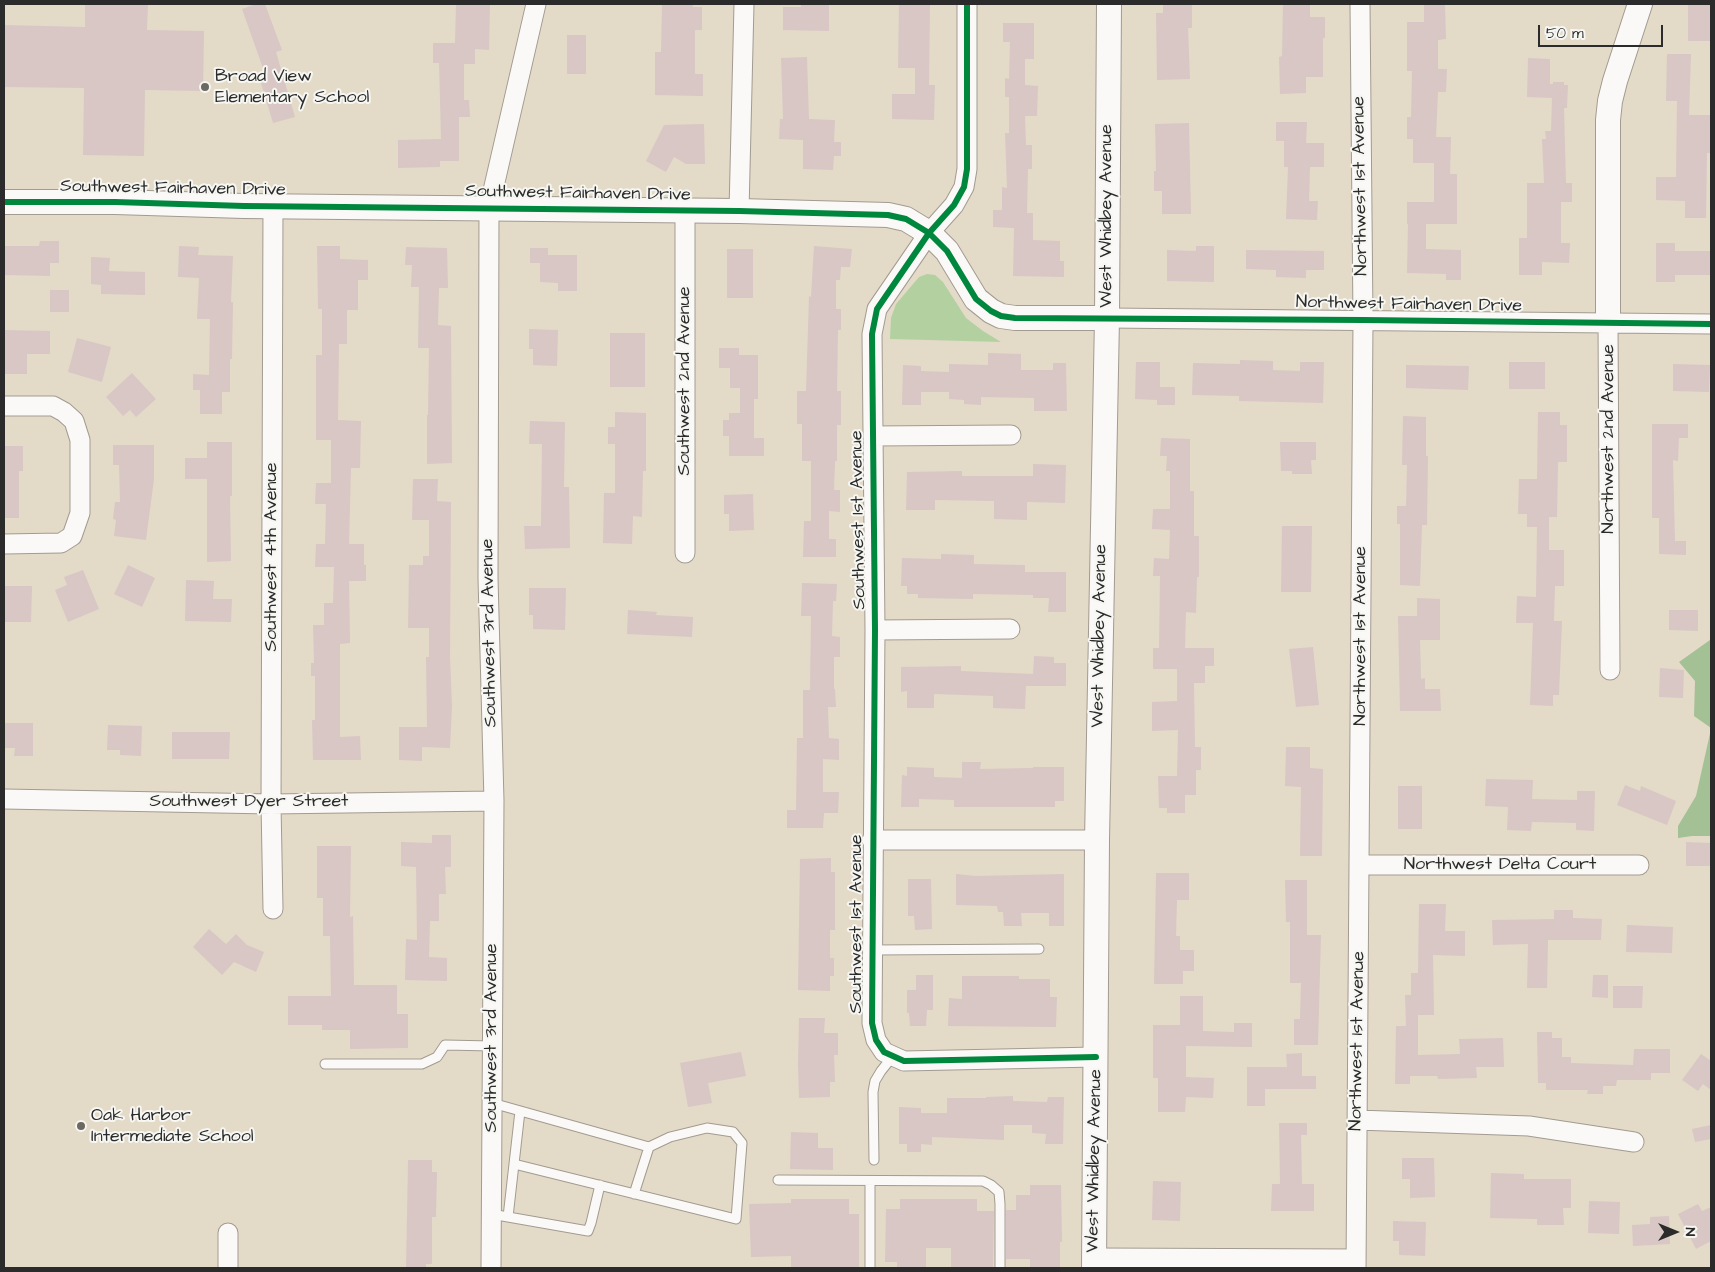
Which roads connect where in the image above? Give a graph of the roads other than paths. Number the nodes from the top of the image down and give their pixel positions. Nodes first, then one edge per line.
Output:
1 (536, 4) edge
2 (744, 4) edge
3 (967, 4) edge
4 (1109, 4) edge
5 (1360, 4) edge
6 (1640, 4) edge
7 (4, 202) edge
8 (273, 206) junction
9 (489, 208) junction
10 (684, 210) junction
11 (740, 210) junction
12 (929, 233) junction
13 (1107, 318) junction
14 (1362, 320) junction
15 (1608, 323) junction
16 (1711, 324) edge
17 (4, 406) edge
18 (1011, 435) dead end
19 (873, 436) junction
20 (4, 544) edge
21 (685, 553) dead end
22 (1010, 629) dead end
23 (875, 630) junction
24 (1610, 670) dead end
25 (4, 799) edge
26 (494, 801) junction
27 (271, 804) junction
28 (872, 840) junction
29 (1096, 840) junction
30 (1360, 865) junction
31 (1639, 865) dead end
32 (273, 909) dead end
33 (1039, 949) dead end
34 (872, 950) junction
35 (492, 1046) junction
36 (893, 1056) junction
37 (1096, 1058) junction
38 (325, 1064) dead end
39 (492, 1103) junction
40 (520, 1111) junction
41 (1357, 1120) junction
42 (1634, 1142) dead end
43 (649, 1146) junction
44 (874, 1160) dead end
45 (514, 1164) junction
46 (778, 1180) dead end
47 (870, 1181) junction
48 (600, 1185) junction
49 (634, 1194) junction
50 (499, 1215) junction
51 (228, 1233) dead end
52 (1094, 1263) edge
53 (1356, 1264) edge
54 (228, 1268) edge
55 (491, 1268) edge
56 (870, 1268) edge
57 (1000, 1268) edge

1 - 9 street, Southwest 3rd Avenue
2 - 11 street
3 - 12 street, Southwest 1st Avenue
4 - 13 street, West Whidbey Avenue
5 - 14 street, Northwest 1st Avenue
6 - 15 street, Northwest 2nd Avenue
7 - 8 street, Southwest Fairhaven Drive
8 - 9 street, Southwest Fairhaven Drive
8 - 27 street, Southwest 4th Avenue
9 - 10 street, Southwest Fairhaven Drive
9 - 26 street, Southwest 3rd Avenue
10 - 11 street, Southwest Fairhaven Drive
10 - 21 street, Southwest 2nd Avenue
11 - 12 street, Southwest Fairhaven Drive
12 - 13 street, Southwest Fairhaven Drive
12 - 19 street, Southwest 1st Avenue
13 - 14 street, Northwest Fairhaven Drive
13 - 29 street, West Whidbey Avenue
14 - 15 street, Northwest Fairhaven Drive
14 - 30 street, Northwest 1st Avenue
15 - 16 street, Northwest Fairhaven Drive
15 - 24 street, Northwest 2nd Avenue
17 - 20 street
18 - 19 street
19 - 23 street, Southwest 1st Avenue
22 - 23 street
23 - 28 street, Southwest 1st Avenue
25 - 27 street, Southwest Dyer Street
26 - 27 street, Southwest Dyer Street
26 - 35 street, Southwest 3rd Avenue
27 - 32 street, Southwest 4th Avenue
28 - 29 street
28 - 34 street, Southwest 1st Avenue
29 - 37 street, West Whidbey Avenue
30 - 31 street, Northwest Delta Court
30 - 41 street, Northwest 1st Avenue
33 - 34 lane
34 - 36 street, Southwest 1st Avenue
35 - 38 lane
35 - 39 street, Southwest 3rd Avenue
36 - 37 street
36 - 44 lane
37 - 52 street, West Whidbey Avenue
39 - 40 lane
39 - 50 street, Southwest 3rd Avenue
40 - 43 lane
40 - 45 lane
41 - 42 street
41 - 53 street, Northwest 1st Avenue
43 - 49 lane
43 - 49 lane
45 - 48 lane
45 - 50 lane
46 - 47 lane
47 - 56 lane
47 - 57 lane
48 - 49 lane
48 - 50 lane
50 - 55 street, Southwest 3rd Avenue
51 - 54 street
52 - 53 street

